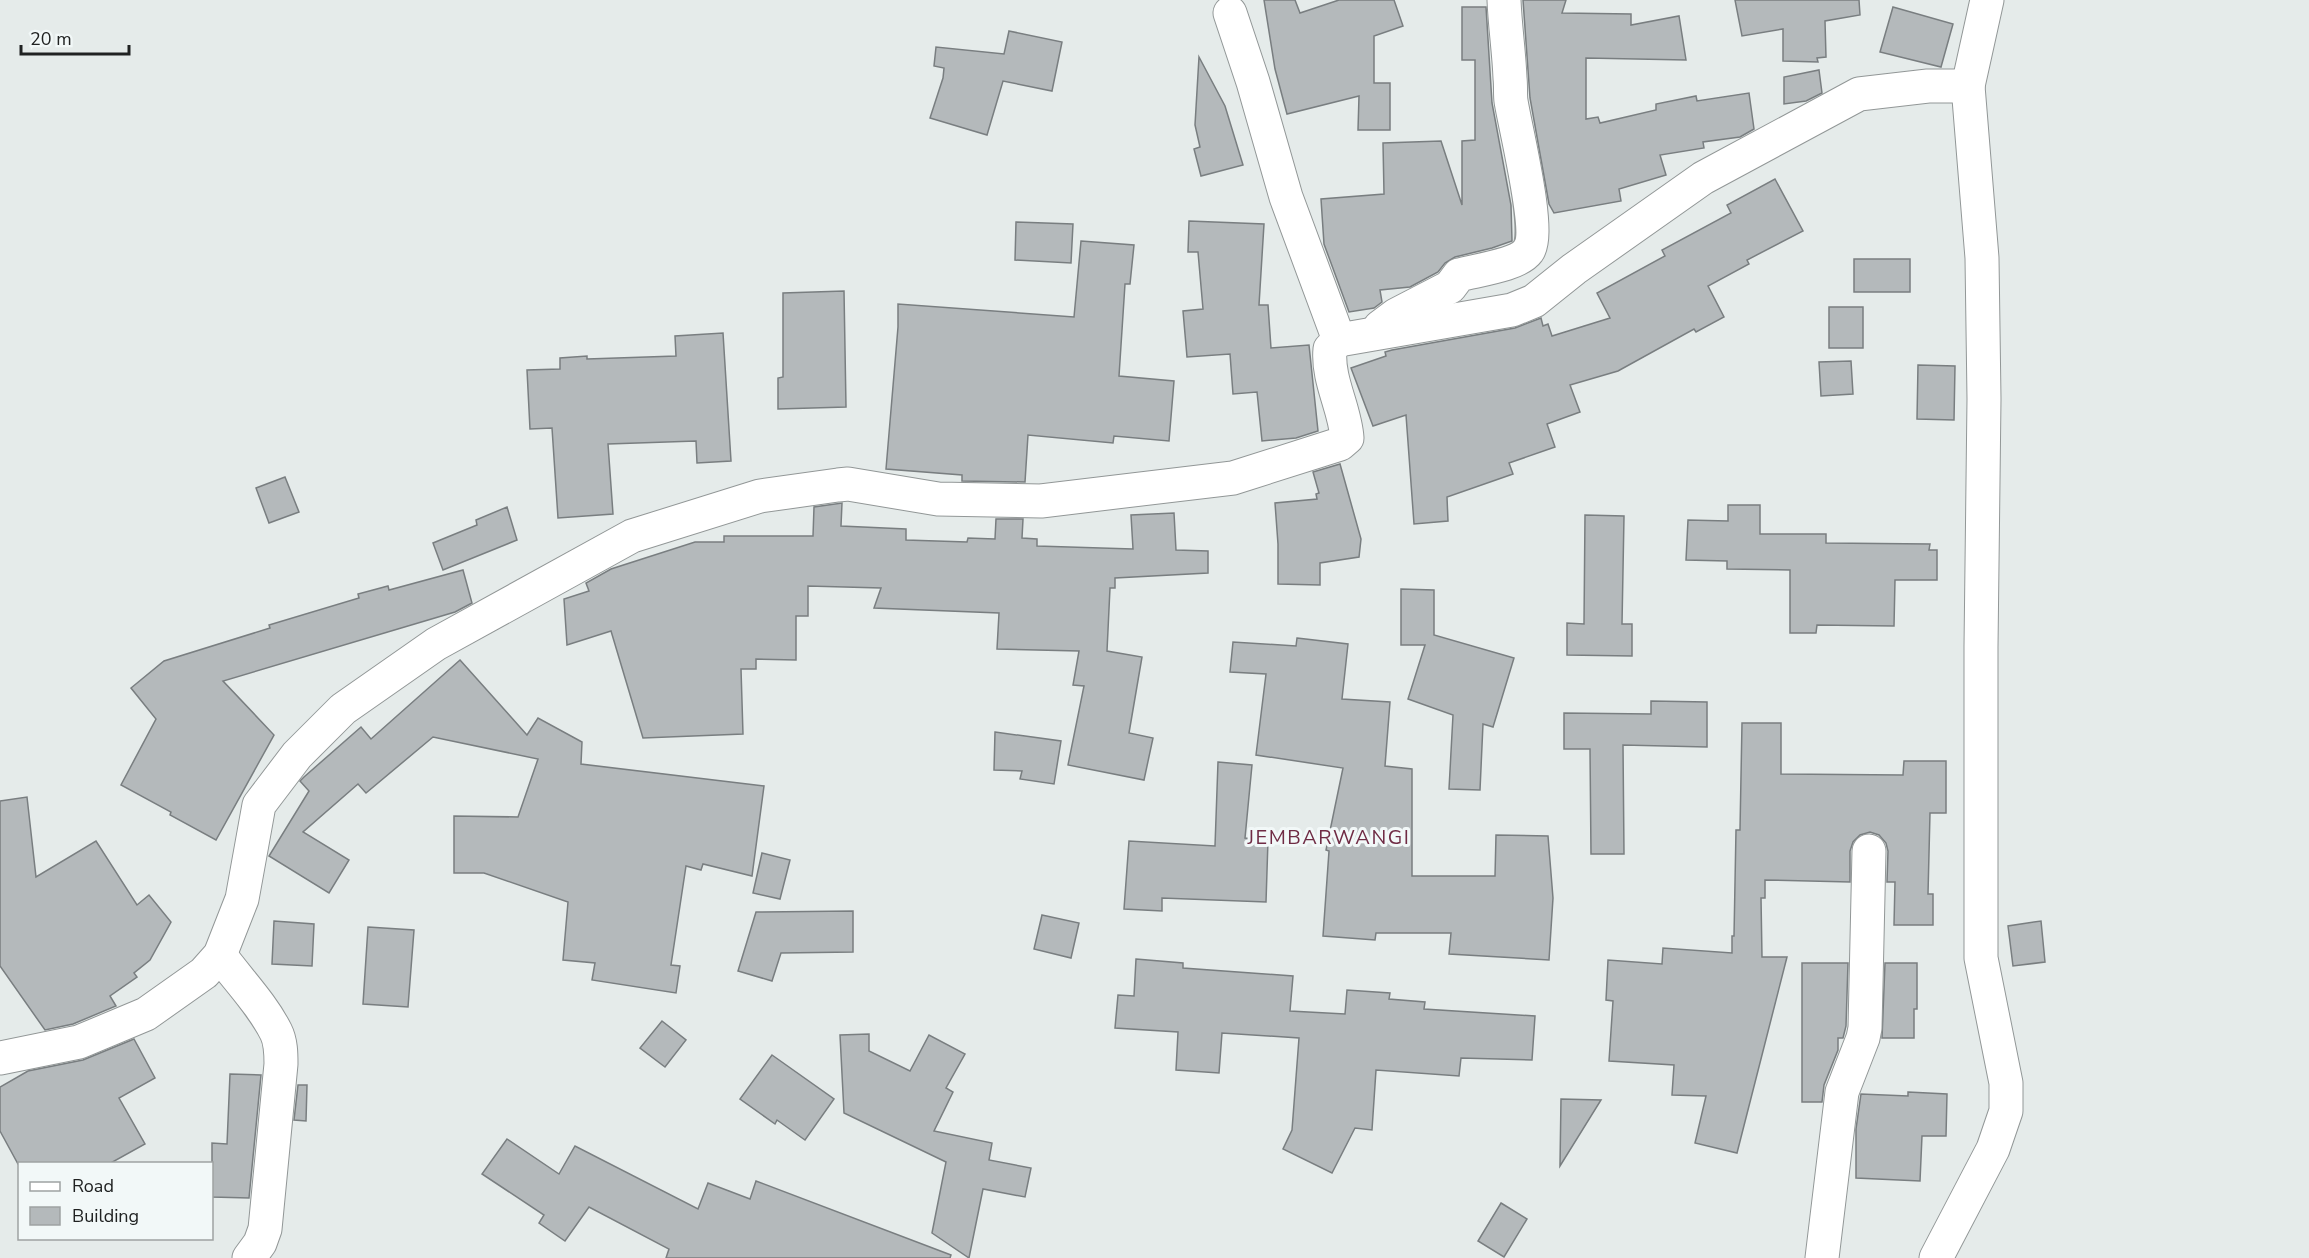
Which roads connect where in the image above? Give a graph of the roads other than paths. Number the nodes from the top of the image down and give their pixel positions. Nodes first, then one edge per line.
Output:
1 (1504, 0) edge
2 (1987, 0) edge
3 (1230, 13) dead end
4 (1968, 86) junction
5 (1354, 338) junction
6 (1869, 851) dead end
7 (220, 955) junction
8 (0, 1058) edge
9 (249, 1258) edge
10 (1822, 1258) edge
11 (1936, 1258) edge

1 - 5 street
2 - 4 street
3 - 5 street
4 - 5 street
4 - 11 street
5 - 7 street
6 - 10 street
7 - 8 street
7 - 9 street

